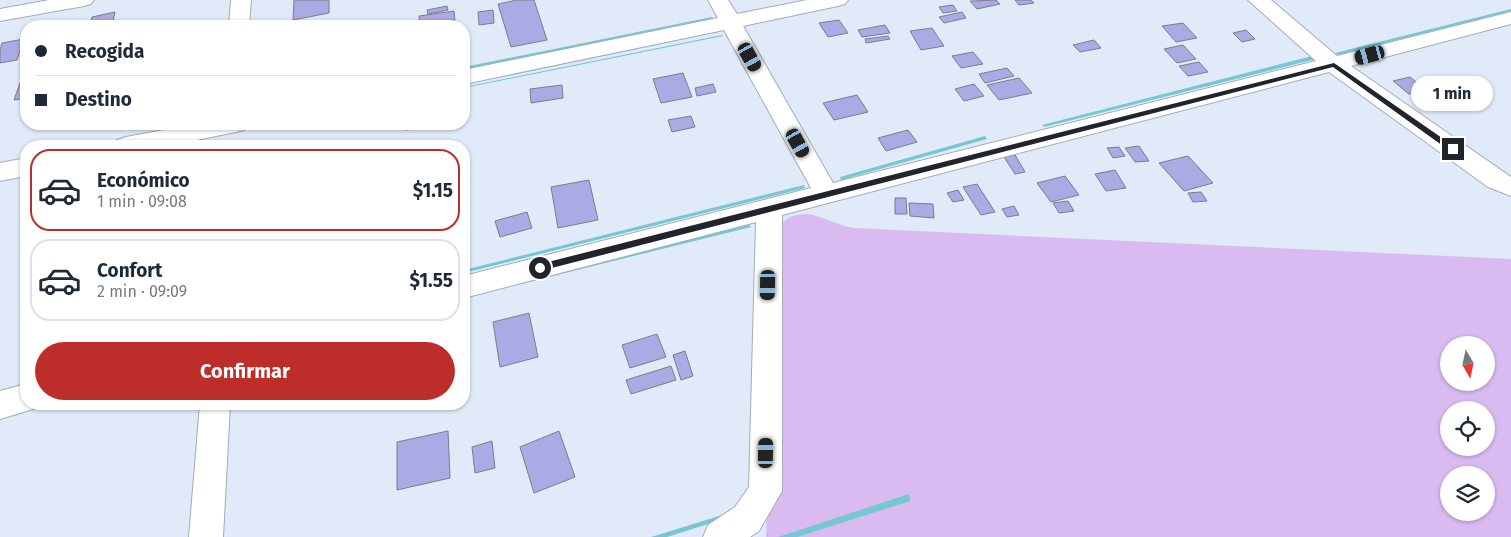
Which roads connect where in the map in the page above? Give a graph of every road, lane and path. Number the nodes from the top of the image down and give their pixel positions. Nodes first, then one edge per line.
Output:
1 (84, 0) edge
2 (241, 0) edge
3 (718, 0) edge
4 (838, 0) edge
5 (1258, 0) edge
6 (0, 14) edge
7 (1511, 18) edge
8 (239, 20) edge
9 (730, 22) junction
10 (1334, 65) junction
11 (470, 76) edge
12 (205, 130) edge
13 (155, 140) edge
14 (20, 168) edge
15 (0, 172) edge
16 (1511, 186) edge
17 (827, 195) junction
18 (769, 210) junction
19 (470, 285) edge
20 (20, 399) edge
21 (0, 404) edge
22 (215, 410) edge
23 (206, 537) edge
24 (720, 537) edge

1 - 6 street
2 - 8 street
3 - 9 street
4 - 9 street
5 - 10 street
7 - 10 street
9 - 11 street
9 - 17 street
10 - 16 street
10 - 17 street
12 - 13 street
14 - 15 street
17 - 18 street
18 - 19 street
18 - 24 street
20 - 21 street
22 - 23 street

